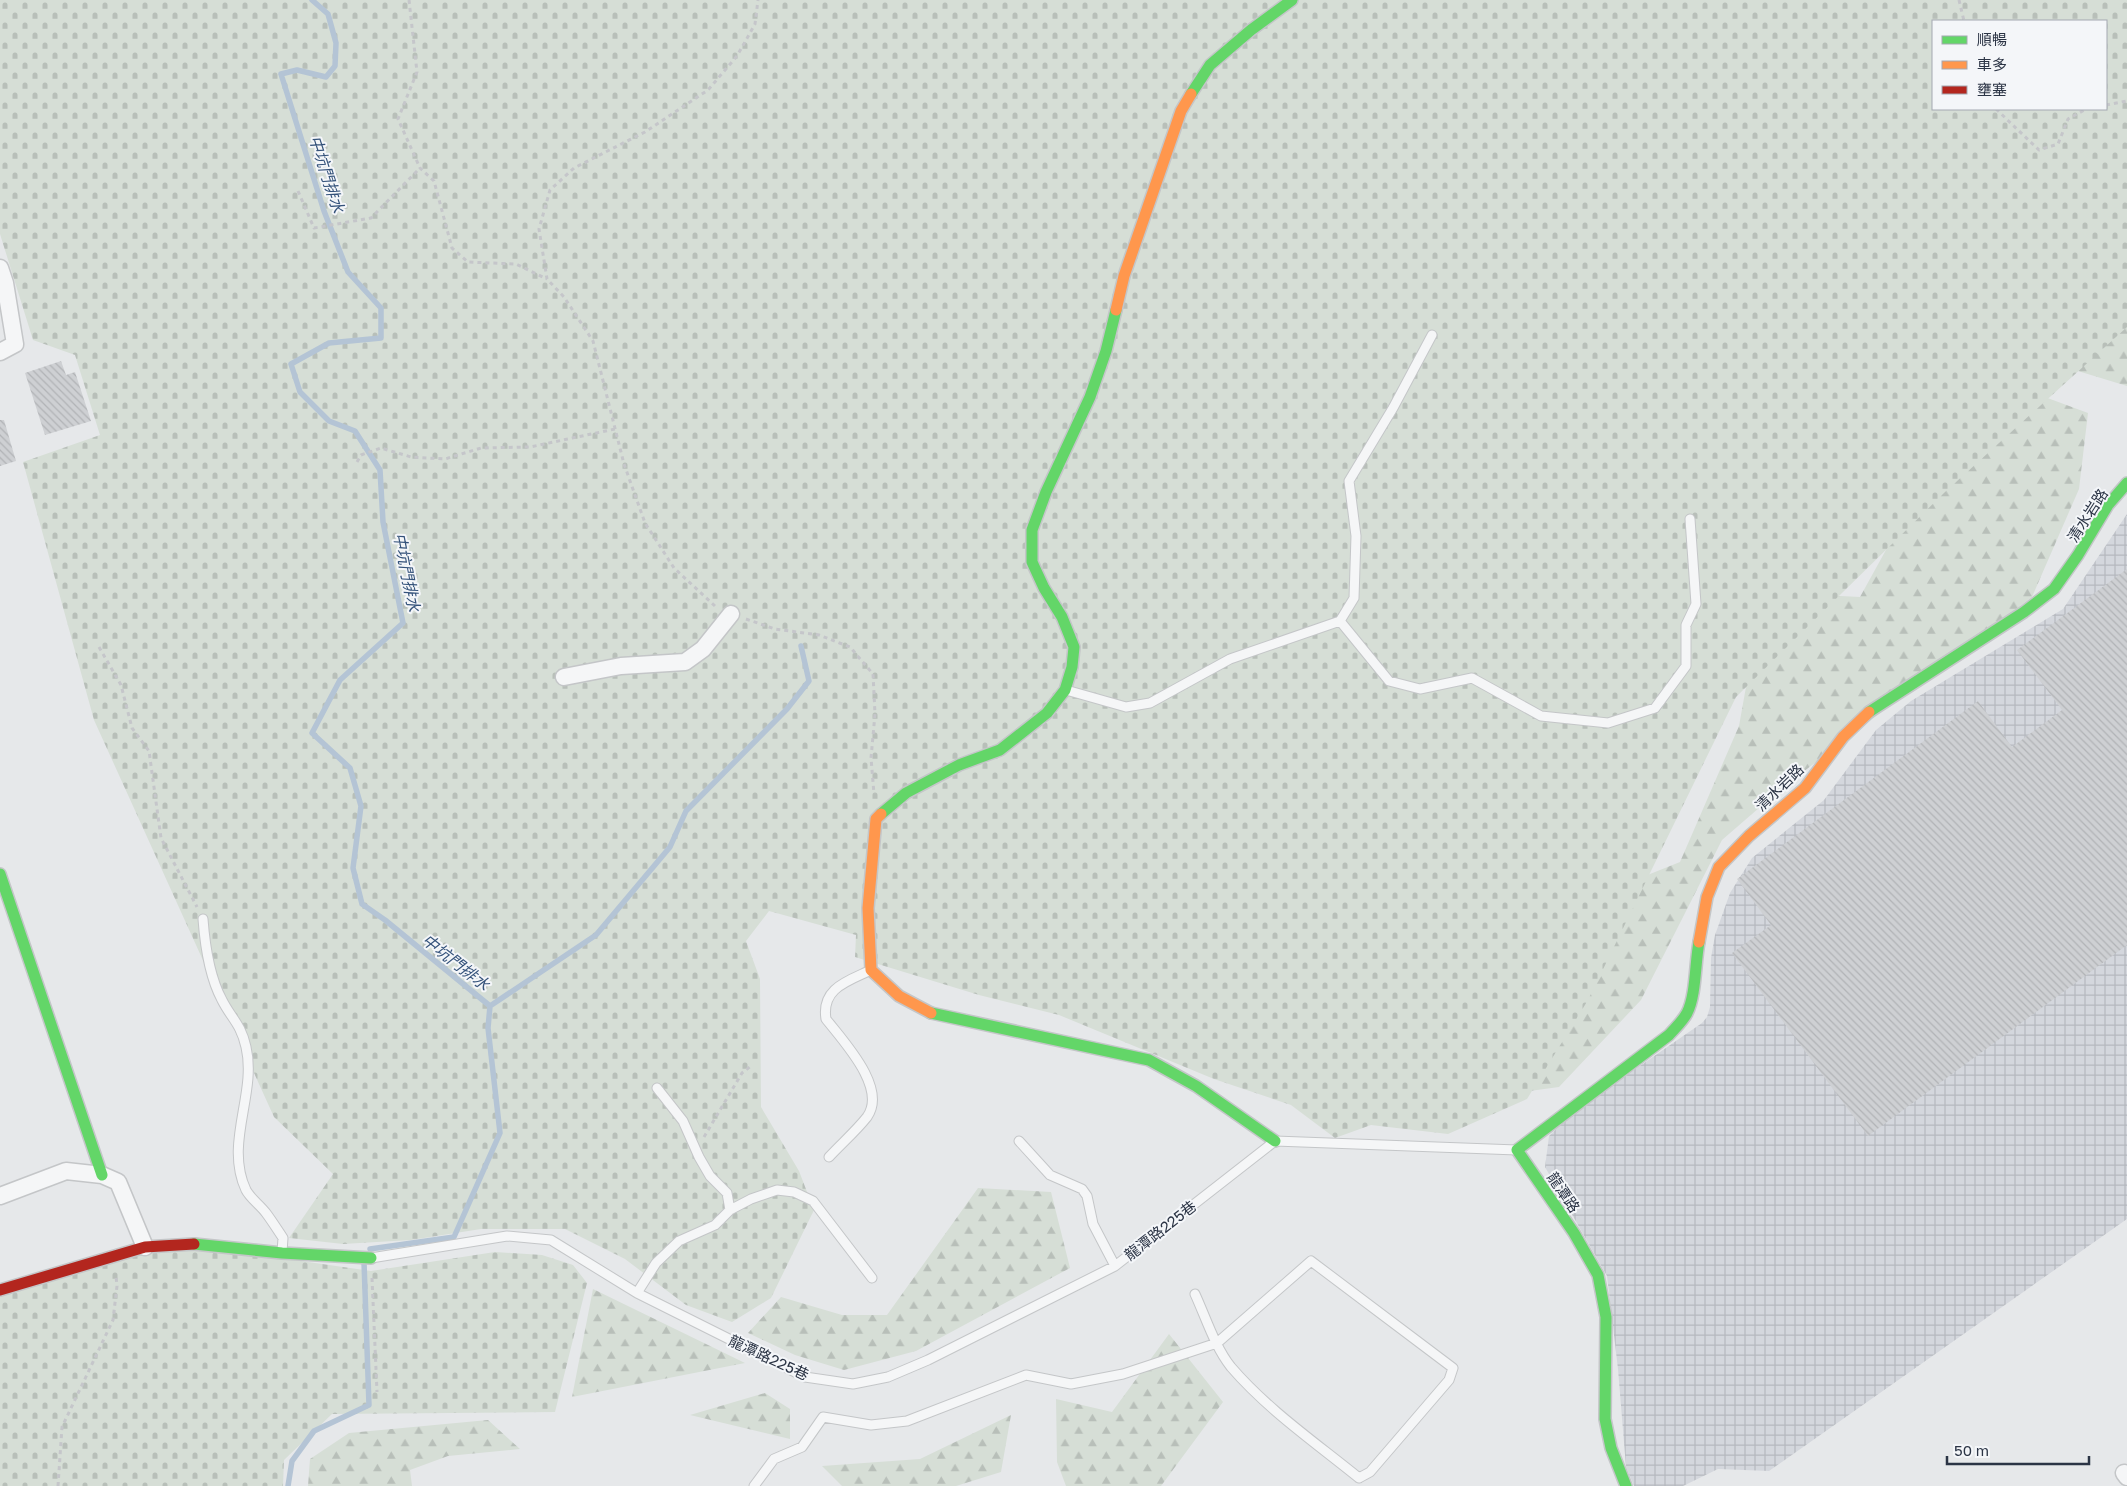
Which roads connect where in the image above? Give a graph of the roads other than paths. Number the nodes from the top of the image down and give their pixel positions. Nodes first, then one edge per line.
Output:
1 (1292, 0) edge
2 (0, 268) edge
3 (1432, 335) dead end
4 (0, 352) edge
5 (2127, 484) edge
6 (1690, 519) dead end
7 (732, 614) road end
8 (1340, 621) junction
9 (564, 676) dead end
10 (1066, 690) junction
11 (0, 874) edge
12 (203, 919) road end
13 (871, 970) junction
14 (657, 1088) dead end
15 (1275, 1140) junction
16 (1019, 1141) dead end
17 (1517, 1150) junction
18 (829, 1157) dead end
19 (102, 1176) junction
20 (0, 1196) edge
21 (730, 1210) junction
22 (145, 1247) junction
23 (282, 1253) junction
24 (371, 1258) joint
25 (1115, 1266) junction
26 (872, 1278) dead end
27 (0, 1290) edge
28 (637, 1293) junction
29 (1195, 1294) dead end
30 (1217, 1343) junction
31 (1359, 1482) edge
32 (754, 1486) edge
33 (1626, 1486) edge

1 - 10 street
2 - 4 street
3 - 8 lane
5 - 17 street, 清水岩路
6 - 8 lane
7 - 9 street
8 - 10 lane
10 - 13 street
11 - 19 street
12 - 23 lane
13 - 15 street
13 - 18 lane
14 - 21 lane
15 - 17 lane
15 - 25 lane, 龍潭路225巷
16 - 25 lane
17 - 33 street, 龍潭路
19 - 20 street
19 - 22 street
21 - 26 lane
21 - 28 lane
22 - 23 street
22 - 27 street
23 - 24 street
24 - 28 lane, 龍潭路225巷
25 - 28 lane, 龍潭路225巷
29 - 30 lane
30 - 31 lane
30 - 31 lane
30 - 32 lane

